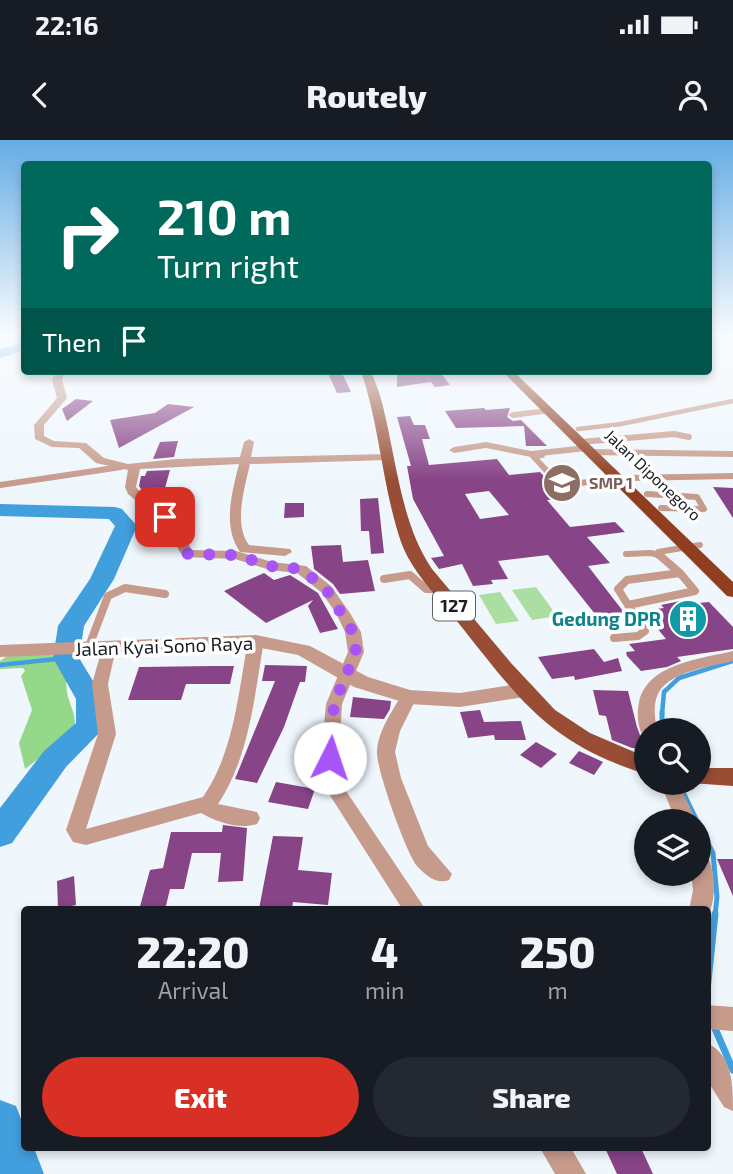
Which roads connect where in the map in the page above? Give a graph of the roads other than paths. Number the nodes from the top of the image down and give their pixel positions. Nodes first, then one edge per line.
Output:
1 (58, 384) edge
2 (370, 384) edge
3 (521, 384) edge
4 (530, 384) edge
5 (733, 401) edge
6 (548, 411) junction
7 (513, 415) dead end
8 (690, 437) dead end
9 (250, 442) dead end
10 (587, 445) junction
11 (454, 450) dead end
12 (733, 454) edge
13 (388, 457) junction
14 (246, 461) junction
15 (128, 467) junction
16 (733, 476) edge
17 (623, 478) junction
18 (0, 485) edge
19 (647, 494) junction
20 (670, 495) junction
21 (662, 508) junction
22 (679, 508) junction
23 (694, 546) junction
24 (285, 552) dead end
25 (658, 552) junction
26 (626, 554) dead end
27 (680, 573) junction
28 (733, 577) edge
29 (384, 579) dead end
30 (440, 589) junction
31 (733, 592) edge
32 (165, 594) dead end
33 (628, 605) junction
34 (614, 638) dead end
35 (256, 641) junction
36 (90, 649) junction
37 (38, 650) joint
38 (0, 651) edge
39 (733, 656) edge
40 (346, 674) junction
41 (525, 690) junction
42 (409, 697) junction
43 (646, 718) edge
44 (634, 762) edge
45 (711, 777) edge
46 (733, 777) edge
47 (203, 805) junction
48 (250, 818) dead end
49 (442, 874) dead end
50 (703, 886) edge
51 (412, 906) edge
52 (702, 906) edge
53 (711, 1017) edge
54 (733, 1018) edge
55 (711, 1062) edge
56 (733, 1098) edge
57 (556, 1151) edge
58 (572, 1174) edge

1 - 15 street
2 - 13 main road, 127
3 - 6 highway, Jalan Diponegoro
4 - 10 highway, Jalan Diponegoro
5 - 10 lane
6 - 7 street
6 - 10 highway, Jalan Diponegoro
8 - 10 lane
9 - 14 street
10 - 11 street
10 - 12 lane
10 - 17 highway, Jalan Diponegoro
10 - 17 lane
13 - 14 street
13 - 30 main road, 127
14 - 15 street
14 - 24 street
15 - 18 lane
15 - 40 street
16 - 17 lane
17 - 19 highway, Jalan Diponegoro
17 - 23 highway, Jalan Diponegoro
19 - 20 lane
19 - 21 highway, Jalan Diponegoro
20 - 22 lane
20 - 22 lane
21 - 22 lane
21 - 23 highway, Jalan Diponegoro
23 - 25 lane
23 - 28 highway, Jalan Diponegoro
23 - 31 highway, Jalan Diponegoro
25 - 26 lane
25 - 27 lane
27 - 33 lane
27 - 33 lane
29 - 30 lane
30 - 41 main road, 127
32 - 36 lane
33 - 34 lane
35 - 36 street, Jalan Kyai Sono Raya
35 - 40 street, Jalan Kyai Sono Raya
35 - 47 street
36 - 37 street, Jalan Kyai Sono Raya
36 - 47 street
37 - 38 street, Jalan Kyai Sono Raya
39 - 43 street
40 - 42 street, Jalan Kyai Sono Raya
40 - 51 street
41 - 42 street, Jalan Kyai Sono Raya
41 - 44 main road, 127
42 - 49 street
45 - 46 main road
47 - 48 street
50 - 52 street
53 - 54 street
55 - 56 street
57 - 58 street

